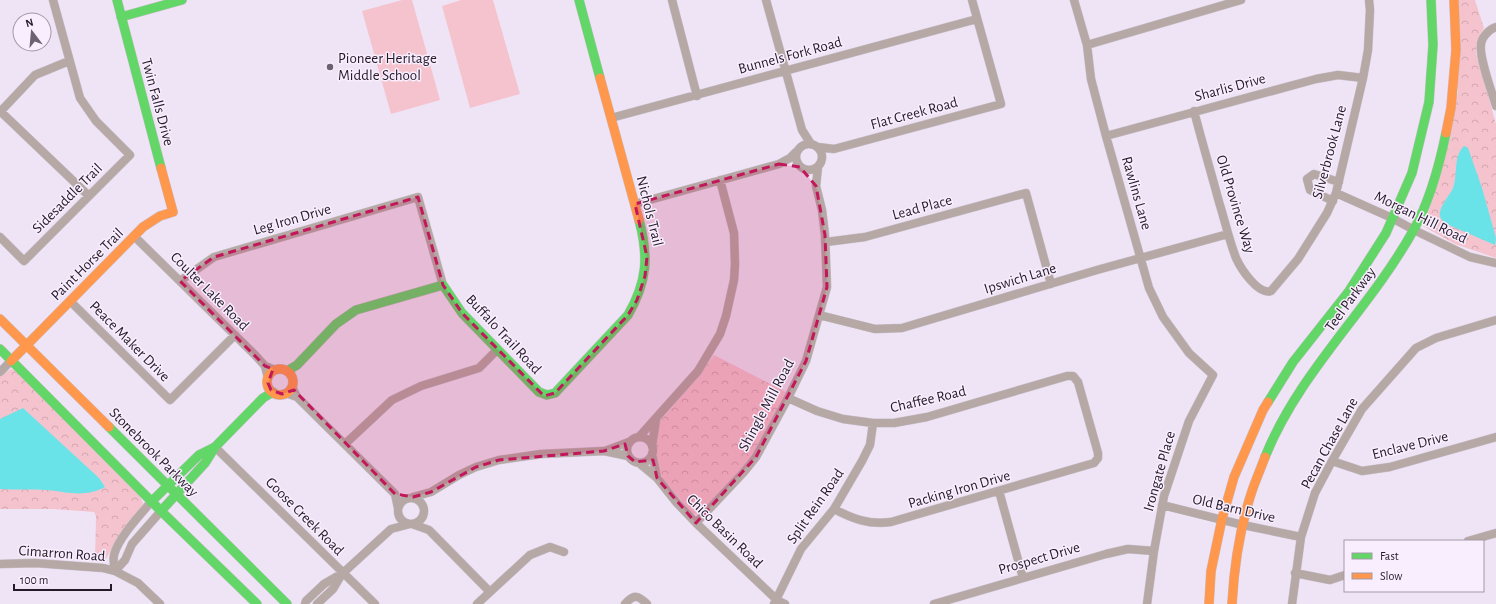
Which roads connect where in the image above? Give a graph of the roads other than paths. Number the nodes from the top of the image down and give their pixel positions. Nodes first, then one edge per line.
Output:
1 (53, 0) edge
2 (117, 0) edge
3 (182, 0) edge
4 (579, 0) edge
5 (672, 0) edge
6 (766, 0) edge
7 (972, 0) edge
8 (1074, 0) edge
9 (1241, 0) edge
10 (1369, 0) edge
11 (1431, 0) edge
12 (1454, 0) edge
13 (121, 17) junction
14 (977, 19) junction
15 (1496, 27) edge
16 (1087, 45) junction
17 (70, 61) junction
18 (786, 71) junction
19 (1363, 78) junction
20 (697, 96) junction
21 (1496, 106) edge
22 (0, 111) edge
23 (1194, 111) junction
24 (610, 118) junction
25 (802, 130) junction
26 (1106, 136) junction
27 (814, 145) junction
28 (798, 149) junction
29 (834, 149) junction
30 (779, 164) junction
31 (819, 165) junction
32 (802, 168) junction
33 (720, 180) junction
34 (1339, 182) junction
35 (816, 186) junction
36 (1336, 193) junction
37 (89, 196) junction
38 (418, 197) joint
39 (1333, 201) junction
40 (635, 204) junction
41 (173, 212) joint
42 (1392, 218) junction
43 (1414, 230) junction
44 (1228, 234) junction
45 (134, 236) junction
46 (0, 237) edge
47 (826, 242) junction
48 (1141, 258) junction
49 (1496, 263) edge
50 (180, 281) junction
51 (1051, 284) junction
52 (442, 285) junction
53 (1268, 292) joint
54 (70, 301) junction
55 (819, 315) junction
56 (0, 319) edge
57 (1496, 320) edge
58 (234, 335) junction
59 (26, 345) junction
60 (0, 349) edge
61 (497, 350) junction
62 (11, 360) junction
63 (265, 366) junction
64 (275, 370) junction
65 (0, 372) edge
66 (290, 374) junction
67 (1213, 375) joint
68 (270, 386) junction
69 (289, 390) junction
70 (546, 395) joint
71 (788, 398) junction
72 (656, 419) junction
73 (873, 423) junction
74 (1496, 436) edge
75 (639, 437) junction
76 (629, 442) junction
77 (345, 444) junction
78 (215, 447) junction
79 (652, 450) junction
80 (604, 451) junction
81 (628, 456) junction
82 (1332, 461) junction
83 (639, 463) junction
84 (1092, 464) joint
85 (657, 478) junction
86 (168, 486) junction
87 (999, 491) junction
88 (431, 492) junction
89 (177, 494) junction
90 (395, 494) junction
91 (412, 497) junction
92 (151, 502) junction
93 (1162, 505) junction
94 (398, 508) junction
95 (834, 509) junction
96 (161, 512) junction
97 (425, 513) junction
98 (1222, 519) junction
99 (696, 523) junction
100 (411, 524) junction
101 (1243, 525) junction
102 (391, 529) junction
103 (429, 530) junction
104 (1496, 533) edge
105 (1301, 537) junction
106 (1472, 540) edge
107 (1154, 551) junction
108 (564, 552) dead end
109 (0, 564) edge
110 (115, 571) junction
111 (343, 573) junction
112 (1295, 573) junction
113 (1344, 575) edge
114 (1024, 578) junction
115 (489, 591) junction
116 (775, 602) edge
117 (160, 604) edge
118 (257, 604) edge
119 (287, 604) edge
120 (305, 604) edge
121 (317, 604) edge
122 (375, 604) edge
123 (477, 604) edge
124 (625, 604) edge
125 (647, 604) edge
126 (785, 604) edge
127 (934, 604) edge
128 (1147, 604) edge
129 (1209, 604) edge
130 (1232, 604) edge
131 (1292, 604) edge

1 - 17 street
2 - 13 main road, Twin Falls Drive
3 - 13 main road
4 - 24 main road, Nichols Trail
5 - 20 street
6 - 18 street
7 - 14 street
8 - 16 street, Rawlins Lane
9 - 16 street
10 - 19 street, Silverbrook Lane
11 - 42 main road, Teel Parkway
12 - 43 main road, Teel Parkway
13 - 41 main road, Twin Falls Drive
14 - 18 street, Bunnels Fork Road
14 - 29 street, Flat Creek Road
15 - 21 street
16 - 26 street, Rawlins Lane
17 - 22 street
17 - 37 street, Sidesaddle Trail
18 - 20 street, Bunnels Fork Road
18 - 25 street
19 - 23 street, Sharlis Drive
19 - 34 street, Silverbrook Lane
20 - 24 street, Bunnels Fork Road
22 - 37 street
23 - 26 street, Sharlis Drive
23 - 44 street, Old Province Way
24 - 40 main road, Nichols Trail
25 - 27 street
25 - 28 street
26 - 48 street, Rawlins Lane
27 - 28 street
27 - 29 street, Flat Creek Road
27 - 31 street
28 - 30 street
28 - 32 street
29 - 31 street
30 - 32 street
30 - 33 street
31 - 32 street
31 - 35 street, Shingle Mill Road
32 - 35 street, Shingle Mill Road
33 - 40 street
33 - 72 street
34 - 36 street, Silverbrook Lane
34 - 39 street
35 - 47 street, Shingle Mill Road
36 - 39 street, Silverbrook Lane
36 - 42 street, Morgan Hill Road
37 - 46 street, Sidesaddle Trail
38 - 50 street, Leg Iron Drive
38 - 52 street, Buffalo Trail Road
39 - 53 street, Silverbrook Lane
40 - 70 main road, Nichols Trail
41 - 45 main road, Paint Horse Trail
42 - 43 street, Morgan Hill Road
42 - 98 main road, Teel Parkway
43 - 49 street, Morgan Hill Road
43 - 101 main road, Teel Parkway
44 - 48 street, Ipswich Lane
44 - 53 street, Old Province Way
45 - 50 street, Coulter Lake Road
45 - 54 main road, Paint Horse Trail
47 - 51 street, Lead Place
47 - 55 street, Shingle Mill Road
48 - 51 street, Ipswich Lane
48 - 67 street, Rawlins Lane
50 - 58 street, Coulter Lake Road
51 - 55 street, Ipswich Lane
52 - 61 main road, Buffalo Trail Road
52 - 66 main road
54 - 58 street, Peace Maker Drive
54 - 59 main road, Paint Horse Trail
55 - 71 street, Shingle Mill Road
56 - 59 main road, Stonebrook Parkway
57 - 82 street, Pecan Chase Lane
58 - 63 street, Coulter Lake Road
59 - 62 main road, Paint Horse Trail
59 - 86 main road, Stonebrook Parkway
60 - 62 main road
61 - 70 main road, Buffalo Trail Road
61 - 77 street
62 - 65 street
62 - 92 main road
63 - 64 street, Coulter Lake Road
63 - 68 street
64 - 66 main road
64 - 68 main road
66 - 69 main road
67 - 93 street, Irongate Place
68 - 69 main road
68 - 78 main road
69 - 77 street
71 - 73 street, Chaffee Road
71 - 99 street, Shingle Mill Road
72 - 75 street
72 - 79 street
73 - 84 street, Chaffee Road
73 - 95 street, Split Rein Road
74 - 82 street, Enclave Drive
75 - 76 street
75 - 79 street
76 - 80 street
76 - 81 street
77 - 90 street
78 - 86 main road
78 - 89 main road
78 - 111 street, Goose Creek Road
79 - 83 street
79 - 85 street, Chico Basin Road
80 - 81 street
80 - 88 street
81 - 83 street
82 - 105 street, Pecan Chase Lane
83 - 85 street, Chico Basin Road
84 - 87 street, Packing Iron Drive
85 - 99 street, Chico Basin Road
86 - 89 main road, Stonebrook Parkway
86 - 92 main road
87 - 95 street, Packing Iron Drive
87 - 114 street
88 - 91 street
88 - 97 street
89 - 96 main road
89 - 119 main road, Stonebrook Parkway
90 - 91 street
90 - 94 street
91 - 94 street
91 - 97 street
92 - 96 main road
92 - 110 street
93 - 98 street, Old Barn Drive
93 - 107 street, Irongate Place
94 - 100 street
94 - 102 street
95 - 116 street, Split Rein Road
96 - 110 street
96 - 118 main road
97 - 100 street
97 - 103 street
98 - 101 street, Old Barn Drive
98 - 129 main road, Teel Parkway
99 - 116 street, Chico Basin Road
100 - 102 street
100 - 103 street
101 - 105 street, Old Barn Drive
101 - 130 main road, Teel Parkway
102 - 111 street
103 - 115 street
104 - 106 street
105 - 112 street, Pecan Chase Lane
107 - 114 street, Prospect Drive
107 - 128 street, Irongate Place
108 - 115 street
109 - 110 street, Cimarron Road
110 - 117 street, Cimarron Road
111 - 120 street
111 - 121 street
111 - 122 street, Goose Creek Road
112 - 113 street
112 - 131 street, Pecan Chase Lane
114 - 127 street, Prospect Drive
115 - 123 street
116 - 126 street
124 - 125 street

